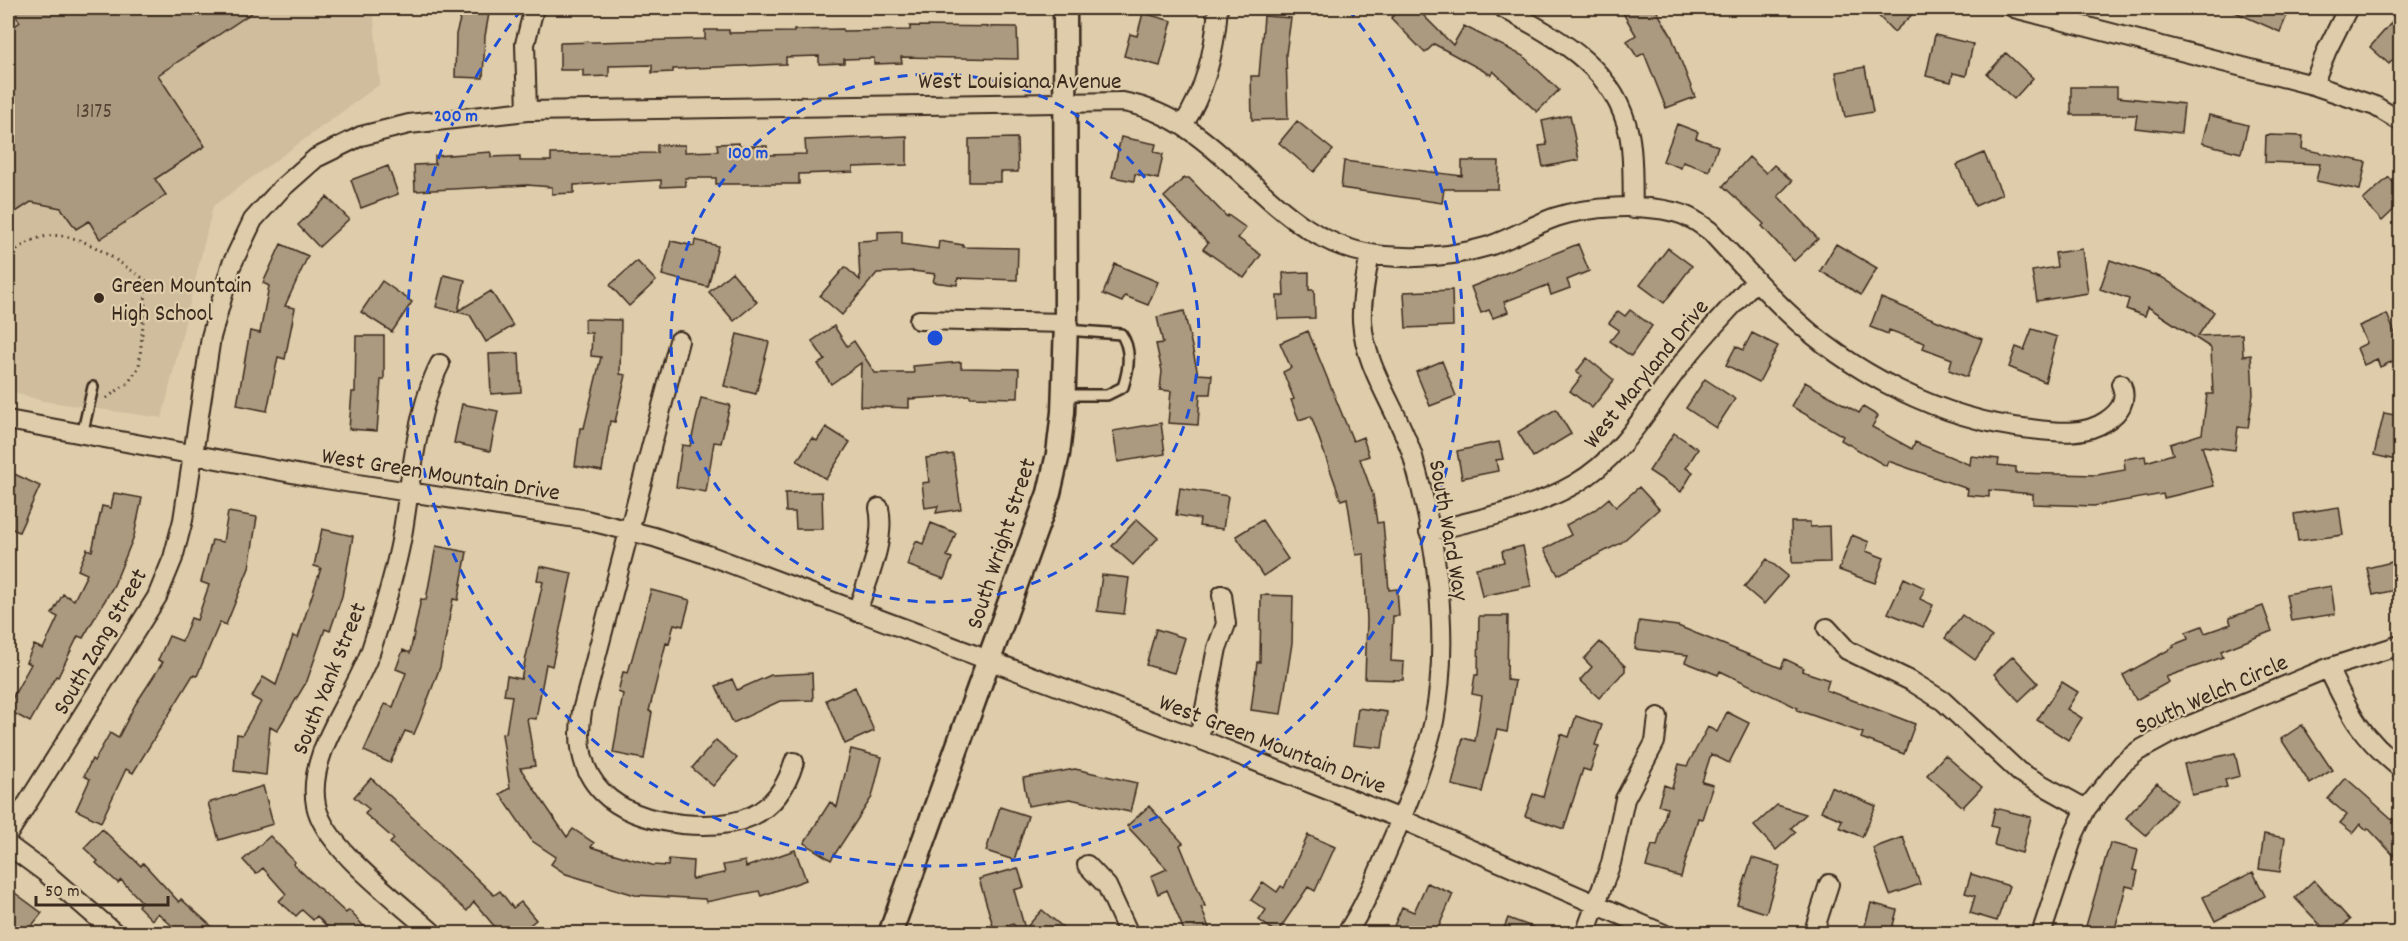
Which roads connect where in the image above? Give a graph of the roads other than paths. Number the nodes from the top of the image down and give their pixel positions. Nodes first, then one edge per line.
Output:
1 (534, 8) edge
2 (1065, 8) edge
3 (1218, 8) edge
4 (1503, 8) edge
5 (2014, 8) edge
6 (2348, 8) edge
7 (2056, 13) edge
8 (2313, 85) junction
9 (1066, 102) junction
10 (527, 111) junction
11 (2400, 122) edge
12 (1183, 125) junction
13 (1633, 209) junction
14 (1370, 254) junction
15 (1756, 280) junction
16 (919, 320) dead end
17 (1066, 327) junction
18 (679, 341) dead end
19 (440, 364) dead end
20 (2121, 384) dead end
21 (93, 387) dead end
22 (1063, 395) junction
23 (8, 420) edge
24 (82, 435) junction
25 (193, 456) junction
26 (409, 492) junction
27 (879, 508) dead end
28 (628, 530) junction
29 (1429, 532) junction
30 (1222, 595) dead end
31 (857, 612) junction
32 (1827, 628) dead end
33 (2400, 645) edge
34 (990, 661) junction
35 (2328, 668) junction
36 (1658, 717) dead end
37 (1199, 739) junction
38 (794, 762) dead end
39 (2400, 768) edge
40 (2085, 809) junction
41 (1401, 819) junction
42 (8, 834) edge
43 (8, 845) edge
44 (1087, 865) dead end
45 (1829, 884) dead end
46 (1597, 904) junction
47 (116, 933) edge
48 (434, 933) edge
49 (890, 933) edge
50 (1130, 933) edge
51 (1346, 933) edge
52 (1585, 933) edge
53 (1664, 933) edge
54 (1813, 933) edge
55 (2042, 933) edge

1 - 10 street
2 - 9 street, South Wright Street
3 - 12 street
4 - 13 street
5 - 7 street
6 - 8 street
7 - 8 street
8 - 11 street
9 - 10 street, West Louisiana Avenue
9 - 12 street, West Louisiana Avenue
9 - 17 street, South Wright Street
10 - 25 street, West Louisiana Avenue
12 - 14 street, West Louisiana Avenue
13 - 14 street, West Louisiana Avenue
13 - 15 street, West Louisiana Avenue
14 - 29 street, South Ward Way
15 - 20 street, West Louisiana Avenue
15 - 29 street, West Maryland Drive
16 - 17 street
17 - 22 street, South Wright Street
17 - 22 lane
18 - 28 street
19 - 26 street, South Yank Street
21 - 24 lane
22 - 34 street, South Wright Street
23 - 24 street, West Green Mountain Drive
24 - 25 street, West Green Mountain Drive
25 - 26 street, West Green Mountain Drive
25 - 42 street, South Zang Street
26 - 28 street, West Green Mountain Drive
26 - 48 street, South Yank Street
27 - 31 street
28 - 31 street, West Green Mountain Drive
28 - 38 street
29 - 41 street, South Ward Way
30 - 37 street
31 - 34 street, West Green Mountain Drive
32 - 40 street
33 - 35 street, South Welch Circle
34 - 37 street, West Green Mountain Drive
34 - 49 street, South Wright Street
35 - 39 street
35 - 40 street, South Welch Circle
36 - 46 street
37 - 41 street, West Green Mountain Drive
40 - 55 street, South Welch Circle
41 - 46 street, West Green Mountain Drive
41 - 51 street, South Ward Way
43 - 47 street
44 - 50 street
45 - 54 street
46 - 52 street
46 - 53 street, West Green Mountain Drive

